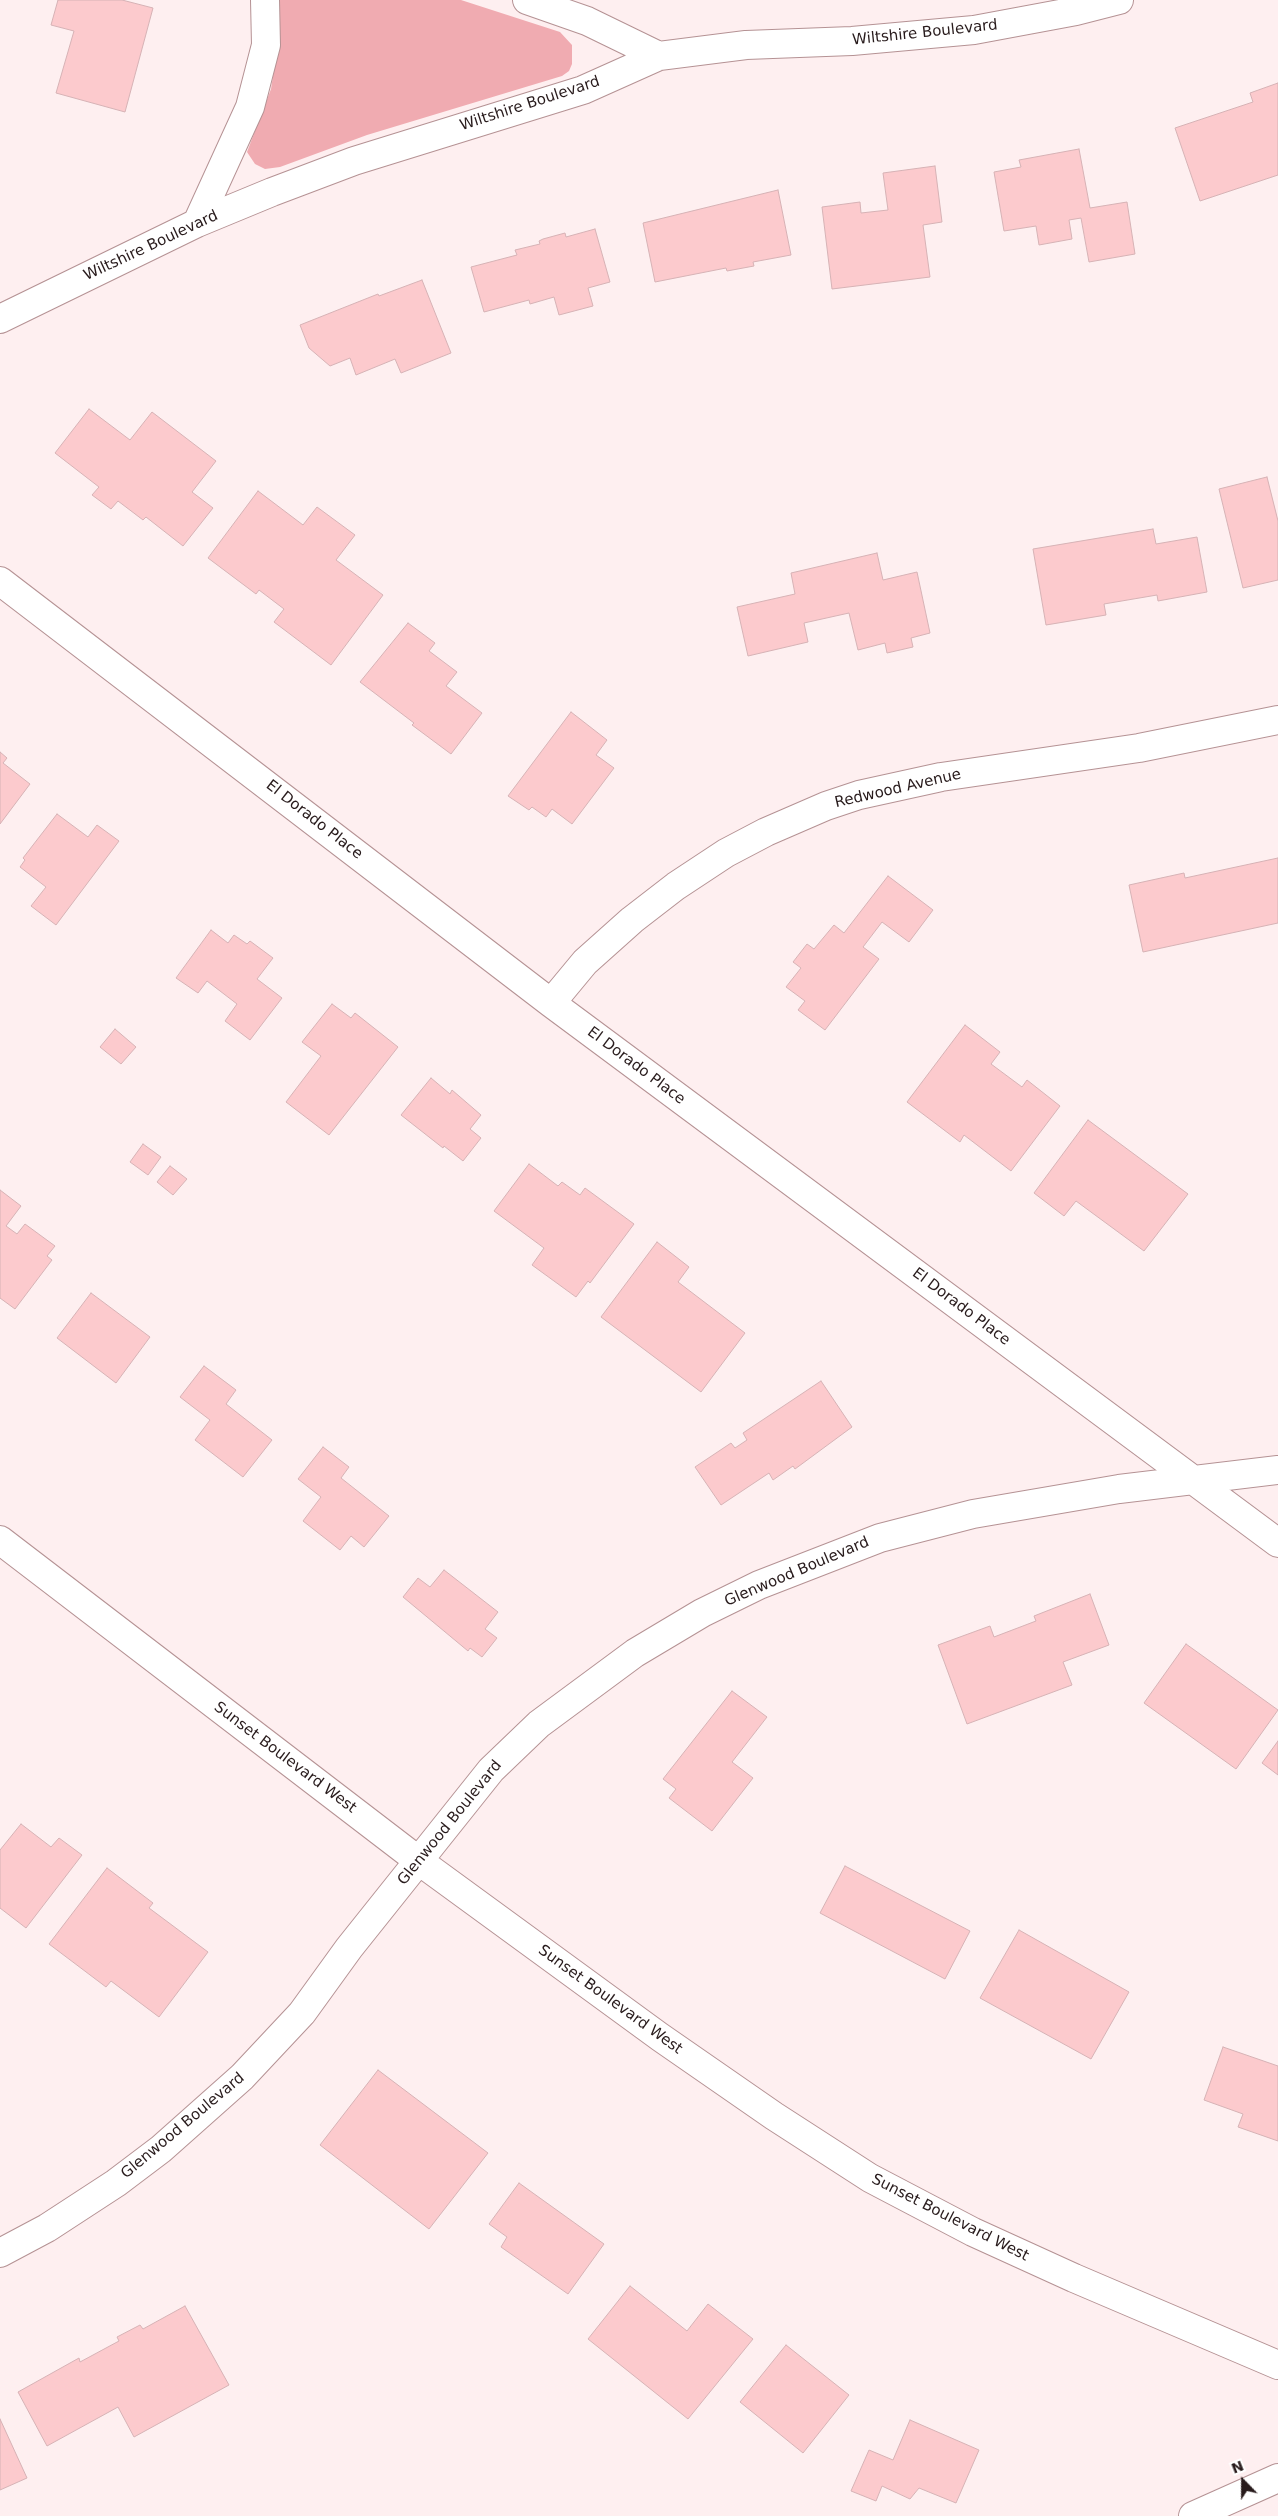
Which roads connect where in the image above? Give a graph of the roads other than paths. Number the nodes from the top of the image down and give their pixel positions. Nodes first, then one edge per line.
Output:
1 (265, 0) edge
2 (527, 0) edge
3 (1120, 0) edge
4 (659, 56) junction
5 (197, 223) junction
6 (0, 319) edge
7 (0, 581) edge
8 (1278, 720) edge
9 (551, 1003) junction
10 (1278, 1470) edge
11 (1194, 1481) junction
12 (0, 1540) edge
13 (1278, 1543) edge
14 (419, 1861) junction
15 (0, 2253) edge
16 (1278, 2364) edge
17 (1278, 2478) edge
18 (1193, 2516) edge

1 - 5 street
2 - 4 street
3 - 4 street, Wiltshire Boulevard
4 - 5 street, Wiltshire Boulevard
5 - 6 street, Wiltshire Boulevard
7 - 9 street, El Dorado Place
8 - 9 street, Redwood Avenue
9 - 11 street, El Dorado Place
10 - 11 street, Glenwood Boulevard
11 - 13 street, El Dorado Place
11 - 14 street, Glenwood Boulevard
12 - 14 street, Sunset Boulevard West
14 - 15 street, Glenwood Boulevard
14 - 16 street, Sunset Boulevard West
17 - 18 street

